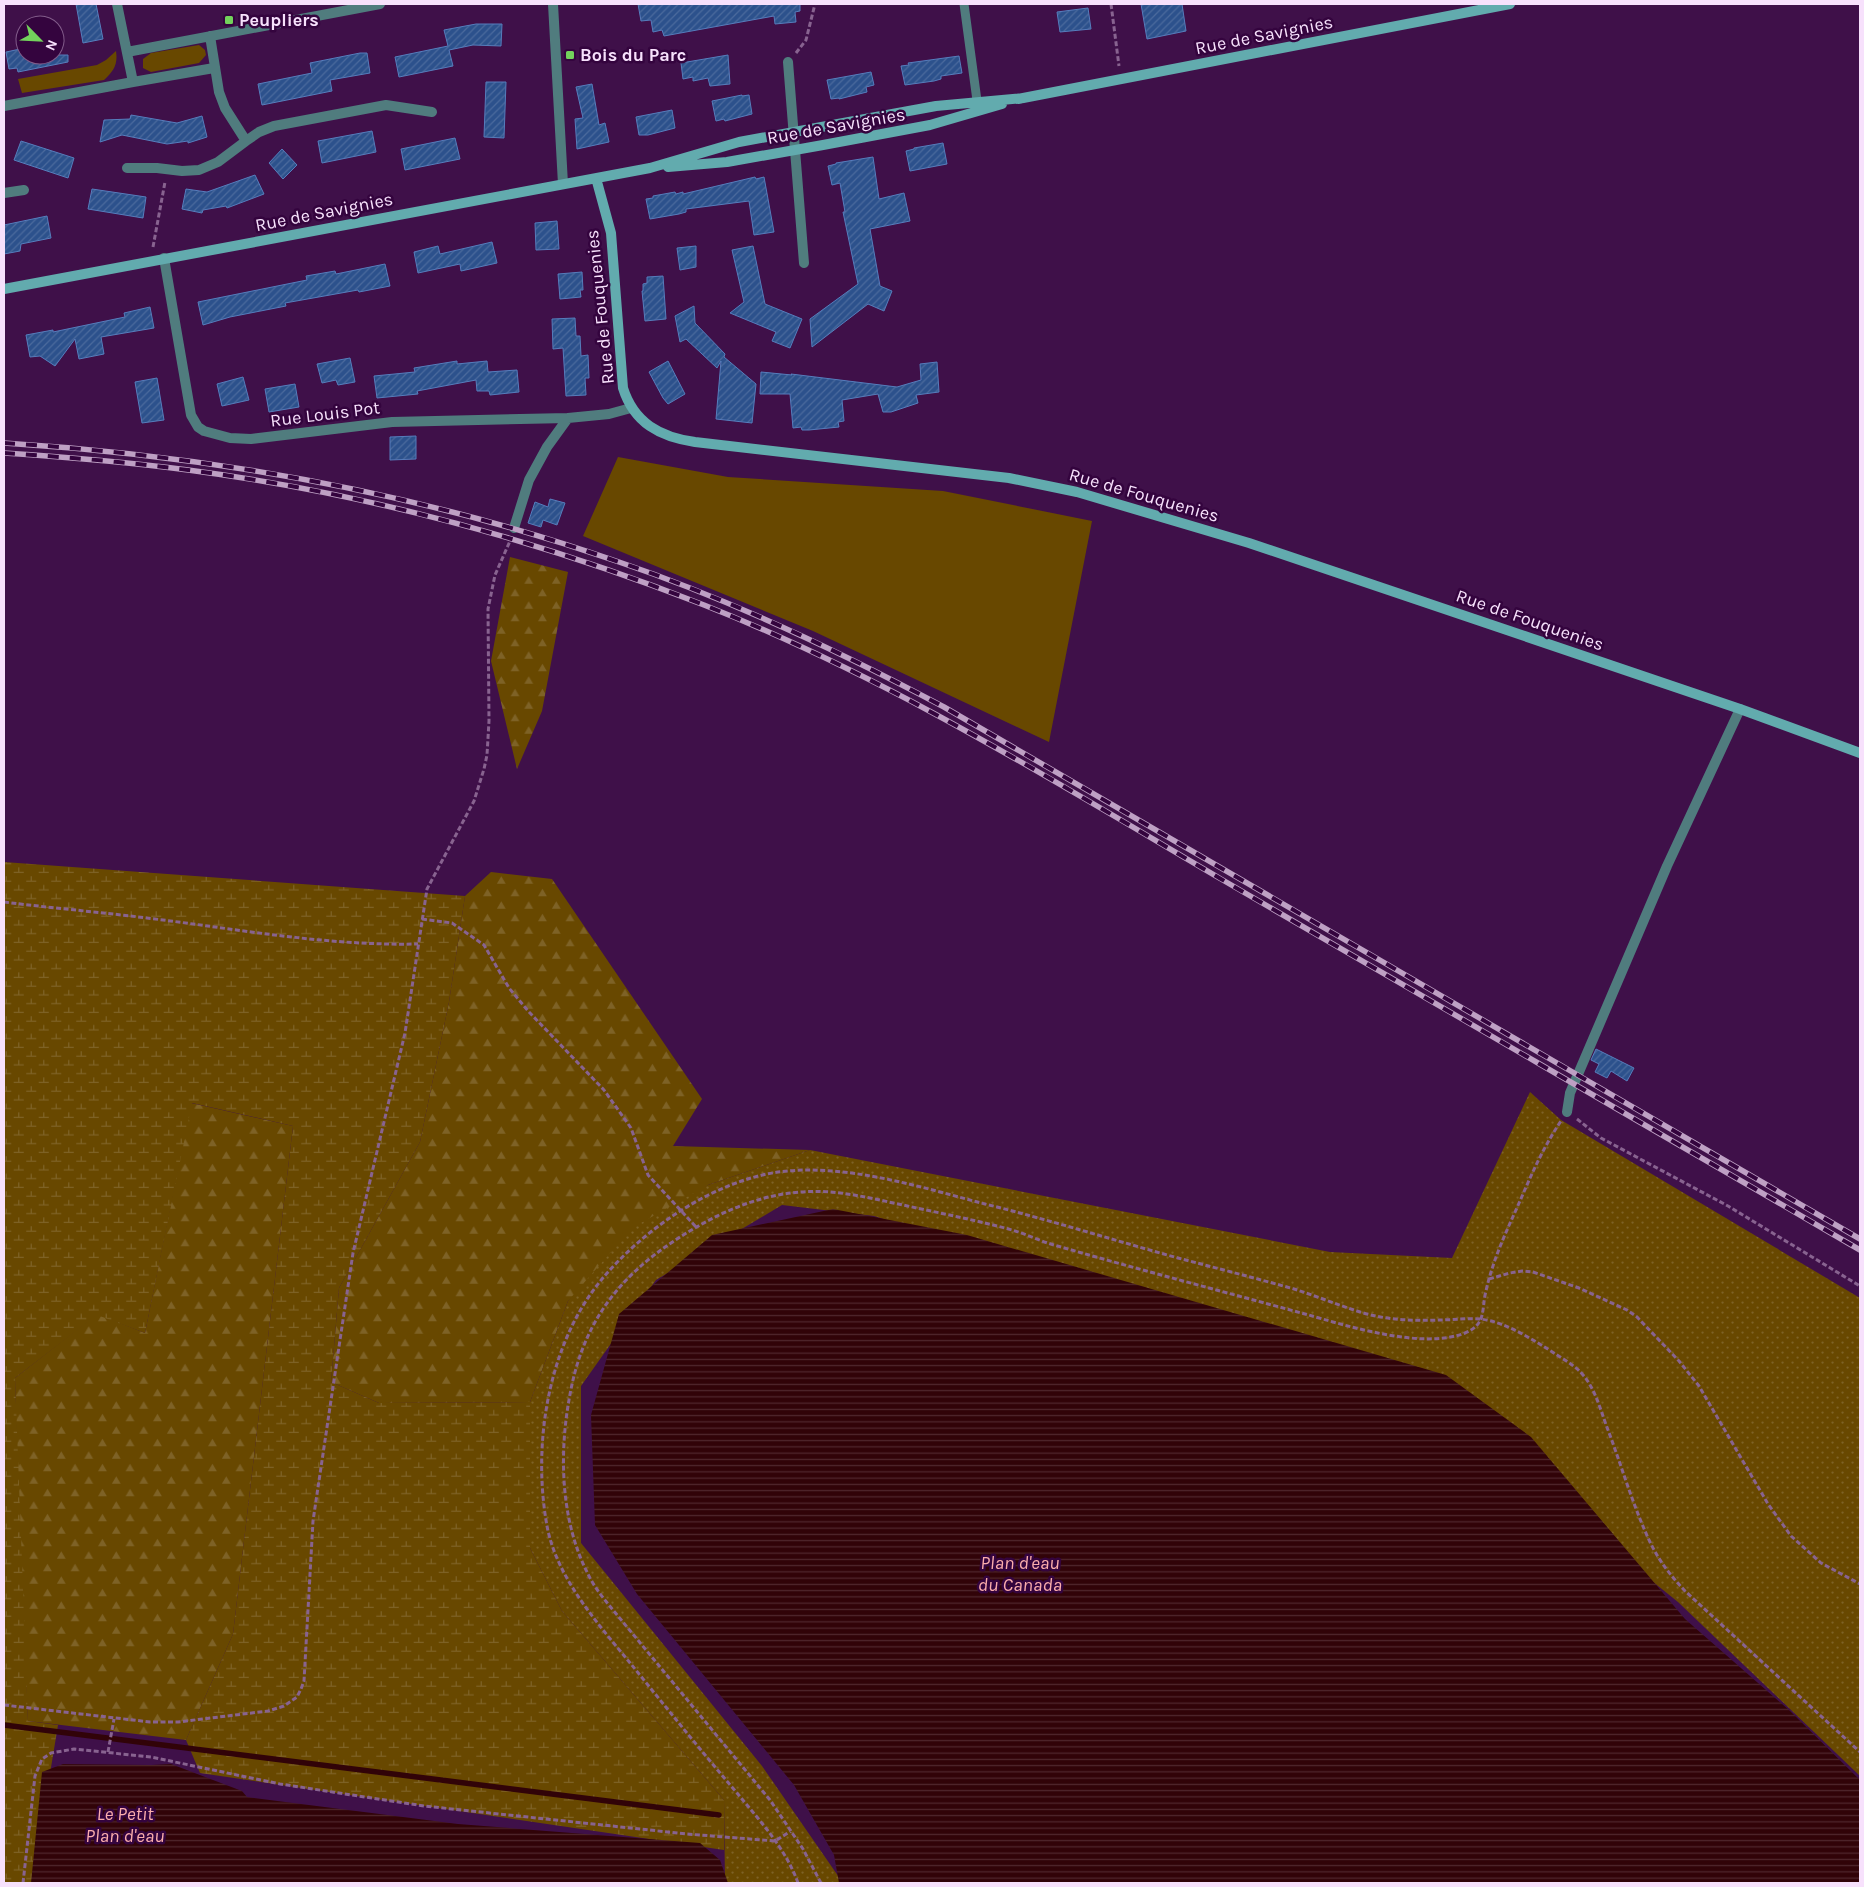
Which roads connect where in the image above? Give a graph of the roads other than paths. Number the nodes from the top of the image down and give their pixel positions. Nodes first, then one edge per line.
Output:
1 (117, 4) edge
2 (380, 4) edge
3 (553, 4) edge
4 (964, 4) edge
5 (1510, 4) edge
6 (210, 36) junction
7 (127, 52) junction
8 (788, 62) road end
9 (214, 68) junction
10 (133, 82) junction
11 (4, 106) edge
12 (978, 106) junction
13 (432, 112) dead end
14 (794, 132) junction
15 (246, 141) junction
16 (795, 150) junction
17 (127, 168) dead end
18 (650, 168) junction
19 (596, 178) junction
20 (563, 184) junction
21 (24, 190) dead end
22 (4, 193) edge
23 (164, 258) junction
24 (804, 263) dead end
25 (4, 289) edge
26 (631, 408) junction
27 (568, 418) junction
28 (514, 528) road end
29 (1740, 709) junction
30 (1860, 753) edge
31 (1567, 1112) road end

1 - 7 street
2 - 6 street
3 - 20 street
4 - 12 lane
5 - 12 street, Rue de Savignies
6 - 7 street
6 - 9 street
7 - 10 street
8 - 14 street
9 - 10 street
9 - 15 street
10 - 11 street
12 - 14 street, Rue de Savignies
12 - 16 street, Rue de Savignies
13 - 15 street
14 - 16 street
14 - 18 street, Rue de Savignies
15 - 17 street
16 - 18 street, Rue de Savignies
16 - 24 street
18 - 19 street, Rue de Savignies
19 - 20 street, Rue de Savignies
19 - 26 street, Rue de Fouquenies
20 - 23 street, Rue de Savignies
21 - 22 street
23 - 25 street, Rue de Savignies
23 - 27 street, Rue Louis Pot
26 - 27 street, Rue Louis Pot
26 - 29 street, Rue de Fouquenies
27 - 28 street
29 - 30 street, Rue de Fouquenies
29 - 31 street

